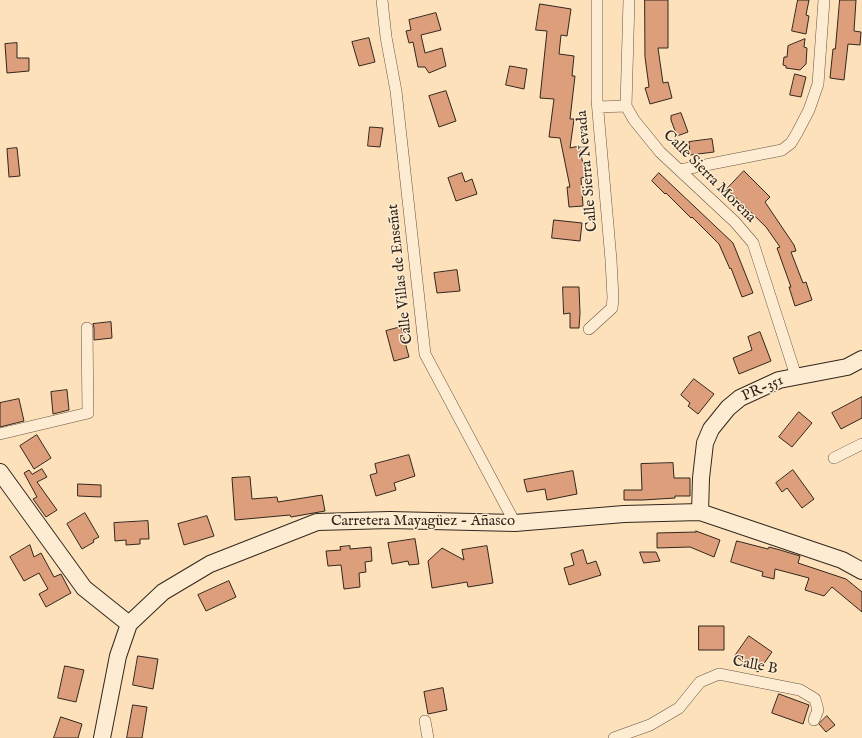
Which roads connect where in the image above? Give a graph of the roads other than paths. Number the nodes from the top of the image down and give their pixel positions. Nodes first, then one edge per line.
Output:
1 (382, 0) edge
2 (597, 0) edge
3 (629, 0) edge
4 (824, 0) edge
5 (626, 106) junction
6 (598, 108) junction
7 (680, 170) junction
8 (87, 328) dead end
9 (589, 329) dead end
10 (862, 359) edge
11 (796, 376) junction
12 (0, 434) edge
13 (862, 444) edge
14 (834, 458) dead end
15 (0, 472) edge
16 (700, 512) junction
17 (515, 523) junction
18 (862, 571) edge
19 (129, 624) junction
20 (814, 720) dead end
21 (424, 721) dead end
22 (102, 738) edge
23 (428, 738) edge
24 (614, 738) edge

1 - 17 street, Calle Villas de Enseñat
2 - 6 street, Calle Sierra Nevada
3 - 5 street
4 - 7 street
5 - 6 street
5 - 7 street, Calle Sierra Morena
6 - 9 street, Calle Sierra Nevada
7 - 11 street, Calle Sierra Morena
8 - 12 street
10 - 11 main road, PR-351 / PR-351
11 - 16 main road, PR-351 / PR-351
13 - 14 street
15 - 19 main road
16 - 17 main road, Carretera Mayagüez - Añasco
16 - 18 main road, Carretera Mayagüez - Añasco
17 - 19 main road, Carretera Mayagüez - Añasco
19 - 22 main road
20 - 24 street, Calle B
21 - 23 street

